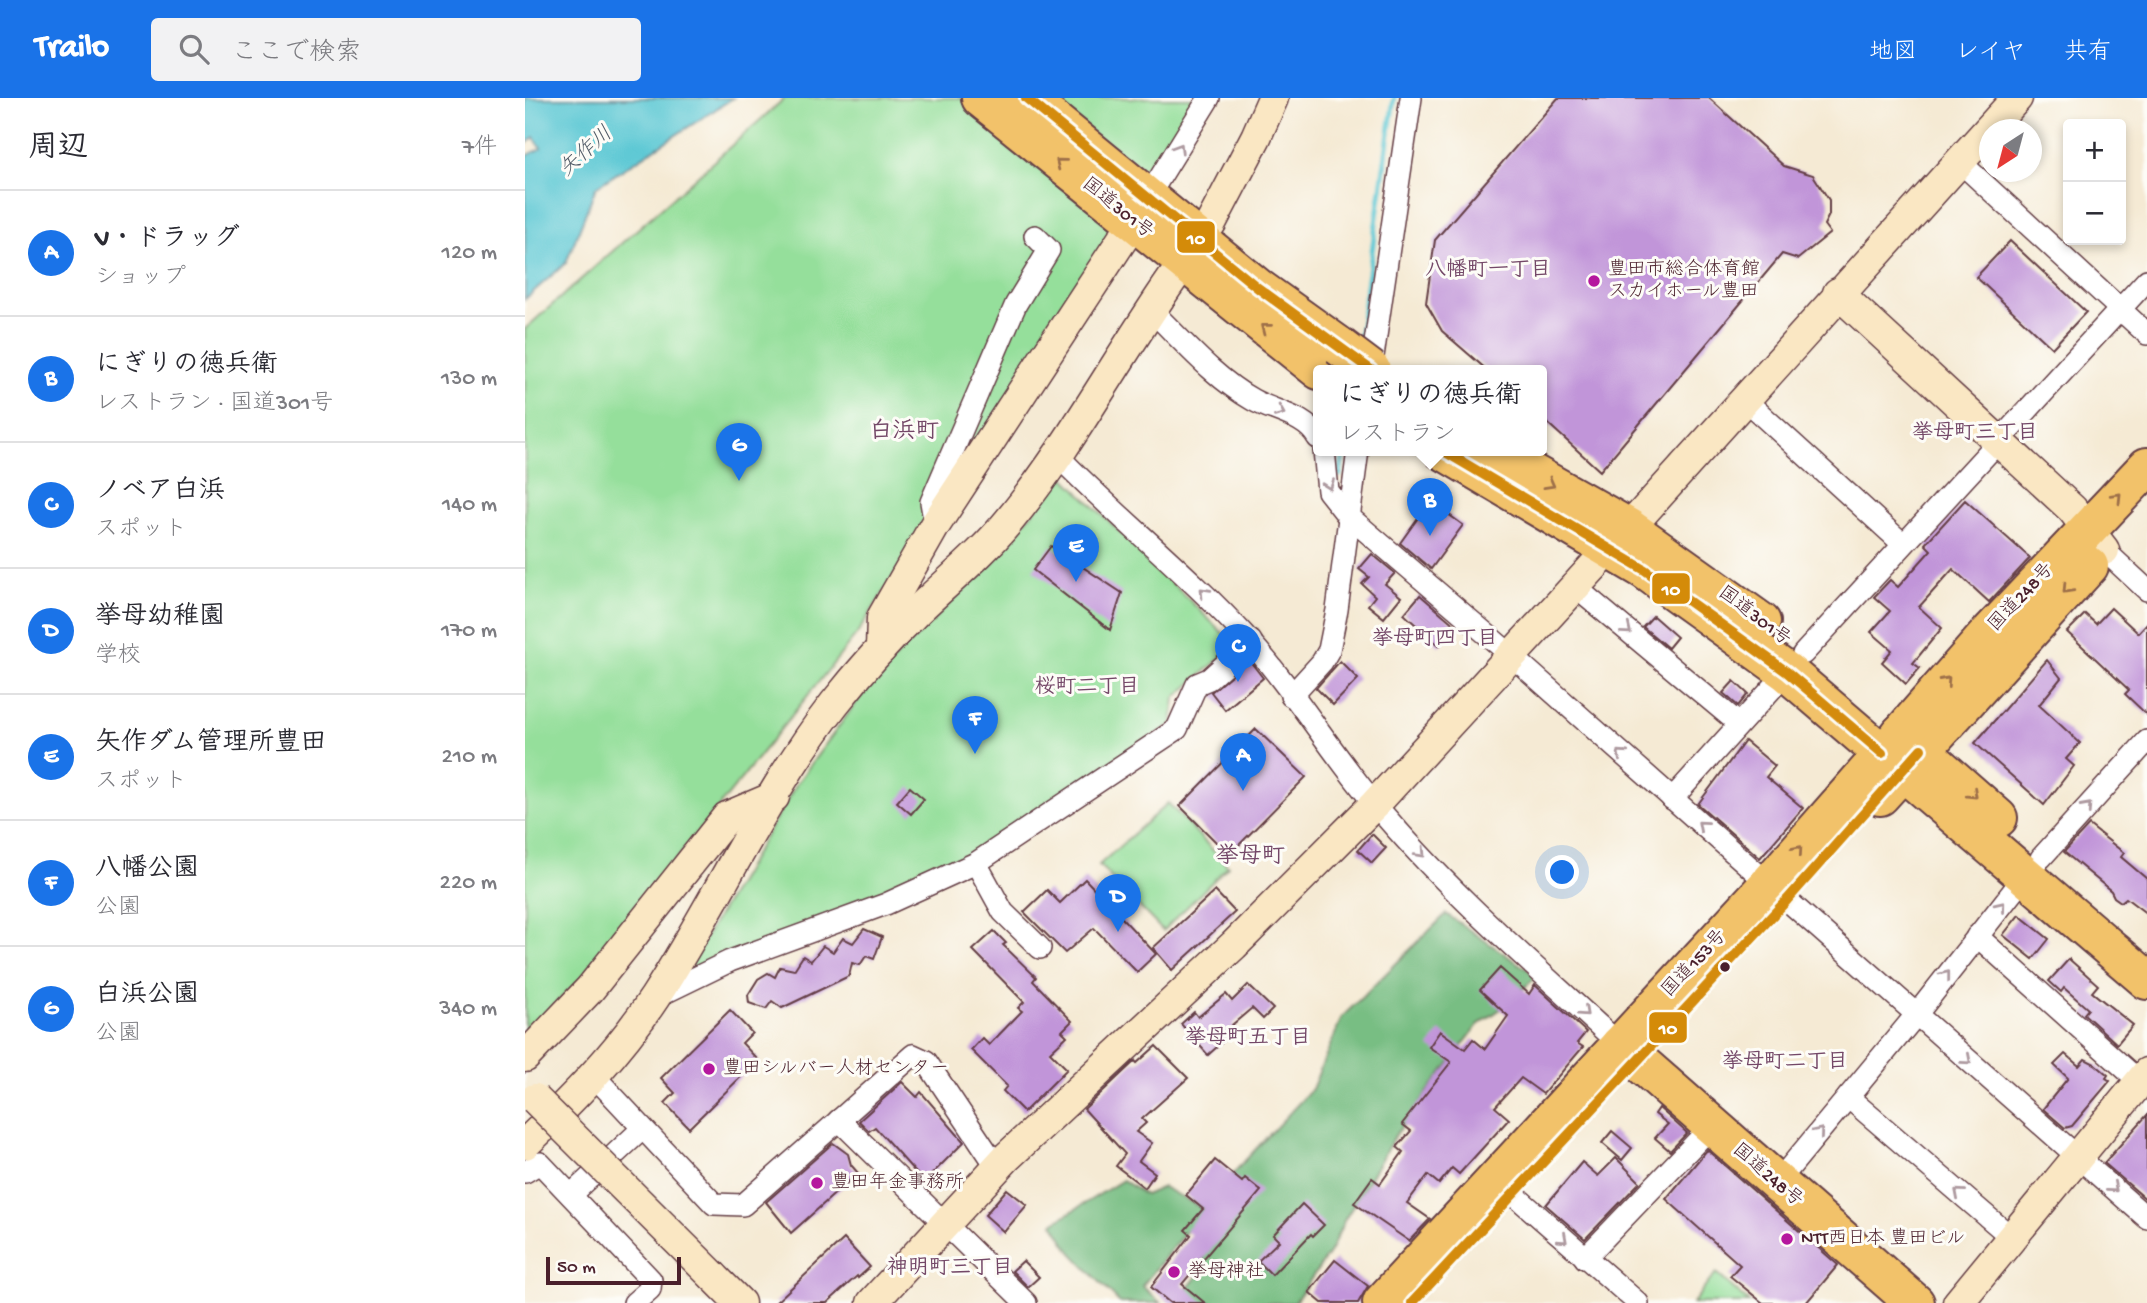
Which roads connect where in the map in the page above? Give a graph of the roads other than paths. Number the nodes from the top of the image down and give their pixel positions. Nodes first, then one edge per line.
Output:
1 (981, 98) edge
2 (1026, 98) edge
3 (1209, 98) edge
4 (1273, 98) edge
5 (1411, 98) edge
6 (2017, 98) edge
7 (1959, 160) junction
8 (1131, 202) junction
9 (1211, 223) dead end
10 (1035, 236) dead end
11 (1173, 278) dead end
12 (2147, 280) edge
13 (1838, 293) junction
14 (2120, 309) junction
15 (1151, 310) junction
16 (2147, 334) edge
17 (1329, 358) edge
18 (1354, 365) edge
19 (1372, 365) edge
20 (1744, 399) junction
21 (1313, 433) edge
22 (1998, 442) junction
23 (1057, 455) junction
24 (1325, 456) edge
25 (1357, 456) edge
26 (1454, 456) edge
27 (1500, 456) edge
28 (2147, 467) edge
29 (2147, 503) edge
30 (1347, 516) junction
31 (935, 525) junction
32 (1618, 538) junction
33 (2095, 539) junction
34 (1903, 544) junction
35 (1574, 586) junction
36 (2147, 590) edge
37 (1251, 641) junction
38 (881, 649) junction
39 (1512, 656) junction
40 (1795, 663) junction
41 (1290, 695) junction
42 (1738, 723) junction
43 (2147, 741) edge
44 (1901, 751) junction
45 (2140, 764) edge
46 (774, 797) junction
47 (1672, 799) junction
48 (1375, 804) junction
49 (976, 863) junction
50 (2033, 867) junction
51 (1778, 892) junction
52 (1977, 936) junction
53 (1040, 948) dead end
54 (2147, 953) edge
55 (2147, 980) edge
56 (654, 998) junction
57 (1916, 1015) junction
58 (1629, 1054) junction
59 (525, 1057) edge
60 (595, 1077) junction
61 (2144, 1077) edge
62 (530, 1094) edge
63 (1848, 1097) junction
64 (839, 1120) junction
65 (1711, 1127) junction
66 (642, 1129) junction
67 (525, 1144) edge
68 (2078, 1158) junction
69 (997, 1167) junction
70 (525, 1172) edge
71 (1776, 1184) junction
72 (1512, 1194) junction
73 (571, 1195) junction
74 (2147, 1218) edge
75 (945, 1222) junction
76 (2011, 1237) junction
77 (1585, 1258) junction
78 (634, 1303) edge
79 (740, 1303) edge
80 (872, 1303) edge
81 (1026, 1303) edge
82 (1382, 1303) edge
83 (1412, 1303) edge
84 (1638, 1303) edge
85 (1915, 1303) edge
86 (1958, 1303) edge

8 -> 1 highway, 国道301号
2 - 8 highway, 国道301号
8 -> 3 street
4 - 9 street
5 - 19 street
6 - 7 street
7 - 13 street
7 - 14 street
8 - 17 highway, 国道301号
8 - 31 street
10 - 31 street
11 - 15 street
12 - 14 street
13 - 20 street
13 - 22 street
14 - 16 street
14 - 22 street
15 -> 21 street
15 - 23 street
17 - 18 highway, 国道301号, bridge
20 - 32 street
20 - 34 street
22 - 33 street
22 - 34 street
37 -> 23 street
23 - 38 street
24 -> 30 street
25 - 30 street
26 - 32 highway, 国道301号
27 -> 32 highway, 国道301号
33 -> 28 highway, 国道248号
29 - 33 highway, 国道248号
30 - 39 street
30 - 41 street
31 - 38 street
32 - 35 street
32 - 40 highway, 国道301号
33 - 36 street
33 - 44 highway, 国道248号
34 - 40 street
35 - 39 street
35 -> 42 street
37 - 41 street
37 - 49 street
38 - 46 street
47 -> 39 street
39 - 48 street
40 - 42 street
40 - 44 highway, 国道301号
41 - 48 street
42 - 47 street
43 - 45 street
44 - 50 highway
44 - 51 highway, 国道153号
50 -> 45 street
46 - 56 street
46 - 59 street
51 -> 47 street
48 -> 58 street
48 - 69 street
49 - 53 street
49 - 56 street
52 -> 50 street
50 - 54 highway
50 - 55 highway
51 - 57 street
51 - 58 highway, 国道153号
57 -> 52 street
52 - 61 street
56 - 60 street
57 - 63 street
57 -> 68 street
58 - 65 highway, 国道248号
58 - 72 highway, 国道153号
58 - 82 highway, 国道153号
60 - 66 street
60 - 67 street
61 - 68 street
62 - 79 street, bridge
71 -> 63 street
76 -> 63 street
64 - 66 street
64 - 69 street
64 - 75 street
65 - 71 highway, 国道248号
65 - 77 street
66 - 73 street
68 -> 74 street
68 - 76 street
69 - 75 street
70 - 73 street
71 - 85 highway, 国道248号
72 -> 77 street
72 - 83 highway, 国道153号
73 - 78 street
75 - 80 street
75 - 81 street
76 - 86 street
77 - 84 street

